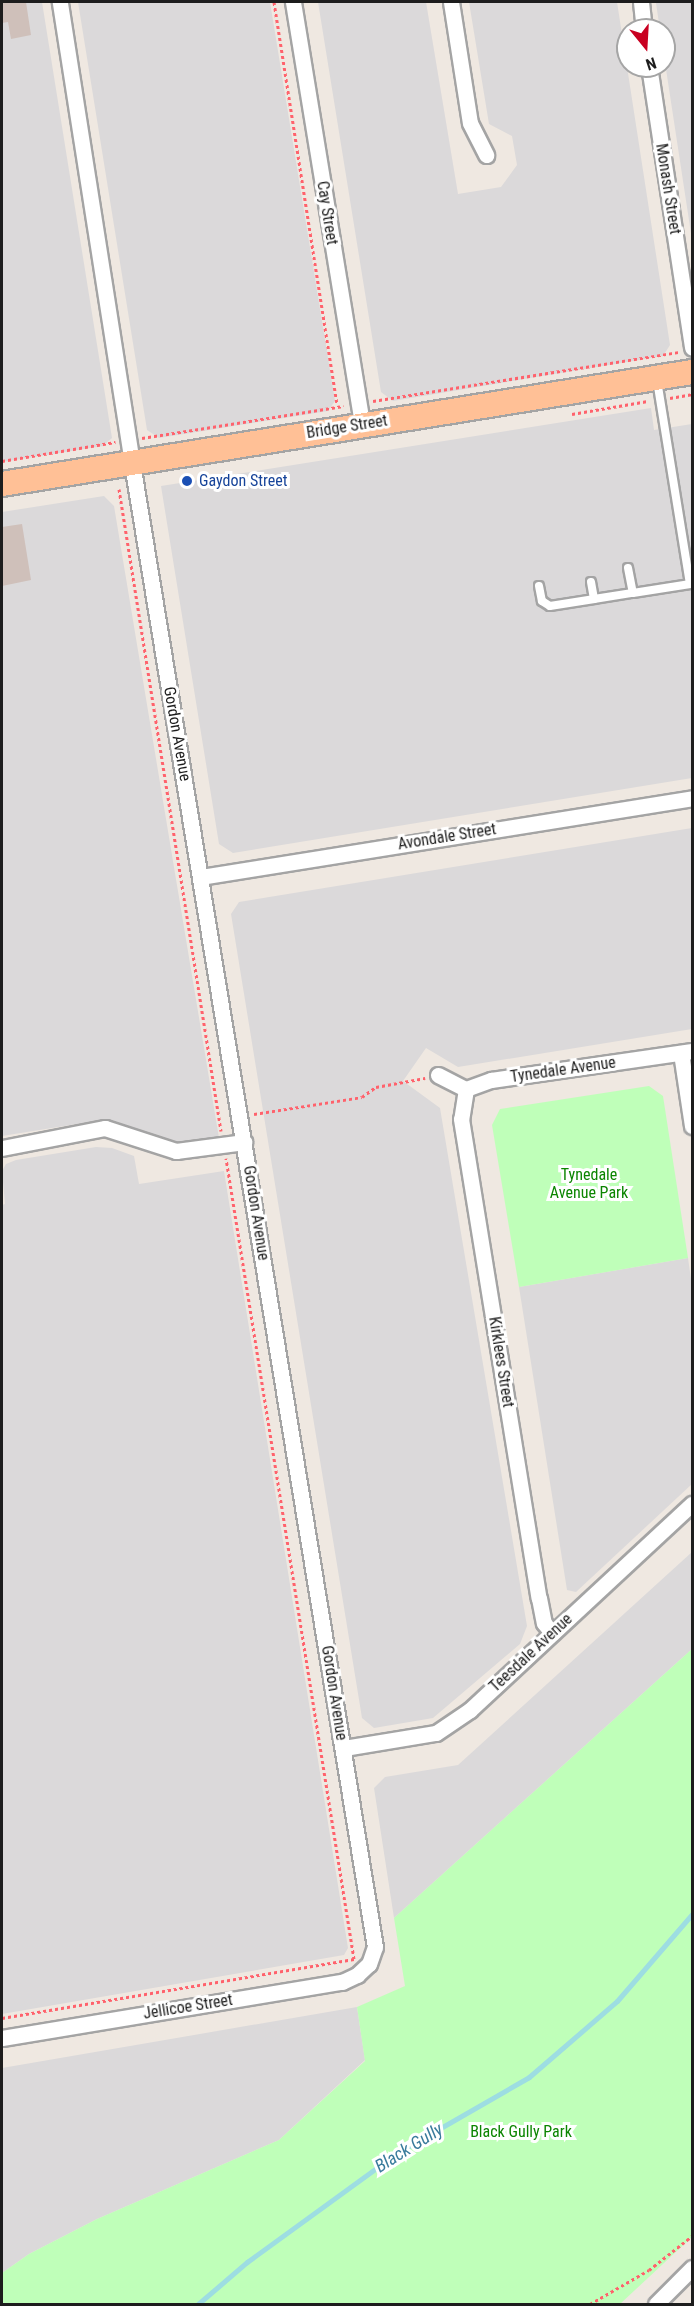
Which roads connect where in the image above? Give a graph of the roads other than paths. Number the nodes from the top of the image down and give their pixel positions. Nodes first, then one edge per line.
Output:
1 (60, 2) edge
2 (293, 2) edge
3 (451, 2) edge
4 (641, 2) edge
5 (643, 18) edge
6 (651, 78) edge
7 (486, 155) dead end
8 (693, 348) edge
9 (693, 372) edge
10 (657, 378) junction
11 (362, 424) junction
12 (132, 463) junction
13 (2, 484) edge
14 (628, 568) dead end
15 (591, 582) dead end
16 (539, 586) dead end
17 (633, 593) junction
18 (594, 598) junction
19 (693, 798) edge
20 (201, 877) junction
21 (687, 1052) edge
22 (438, 1076) road end
23 (466, 1089) junction
24 (693, 1126) edge
25 (244, 1142) junction
26 (2, 1148) edge
27 (693, 1504) edge
28 (552, 1633) junction
29 (344, 1748) junction
30 (369, 1964) joint
31 (2, 2038) edge
32 (693, 2268) edge
33 (656, 2304) edge

1 - 12 street
2 - 11 street, Cay Street
3 - 7 street
4 - 5 street
6 - 8 street, Monash Street
9 - 10 main road, Bridge Street
10 - 11 main road, Bridge Street
10 - 17 lane
11 - 12 main road, Bridge Street
12 - 13 main road, Bridge Street
12 - 20 street, Gordon Avenue
14 - 17 lane
15 - 18 lane
16 - 18 lane
17 - 18 lane
19 - 20 street, Avondale Street
20 - 25 street, Gordon Avenue
21 - 23 street, Tynedale Avenue
21 - 24 street
22 - 23 street
23 - 28 street, Kirklees Street
25 - 26 street
25 - 29 street, Gordon Avenue
27 - 28 street, Teesdale Avenue
28 - 29 street, Teesdale Avenue
29 - 30 street, Gordon Avenue
30 - 31 street, Jellicoe Street
32 - 33 street

